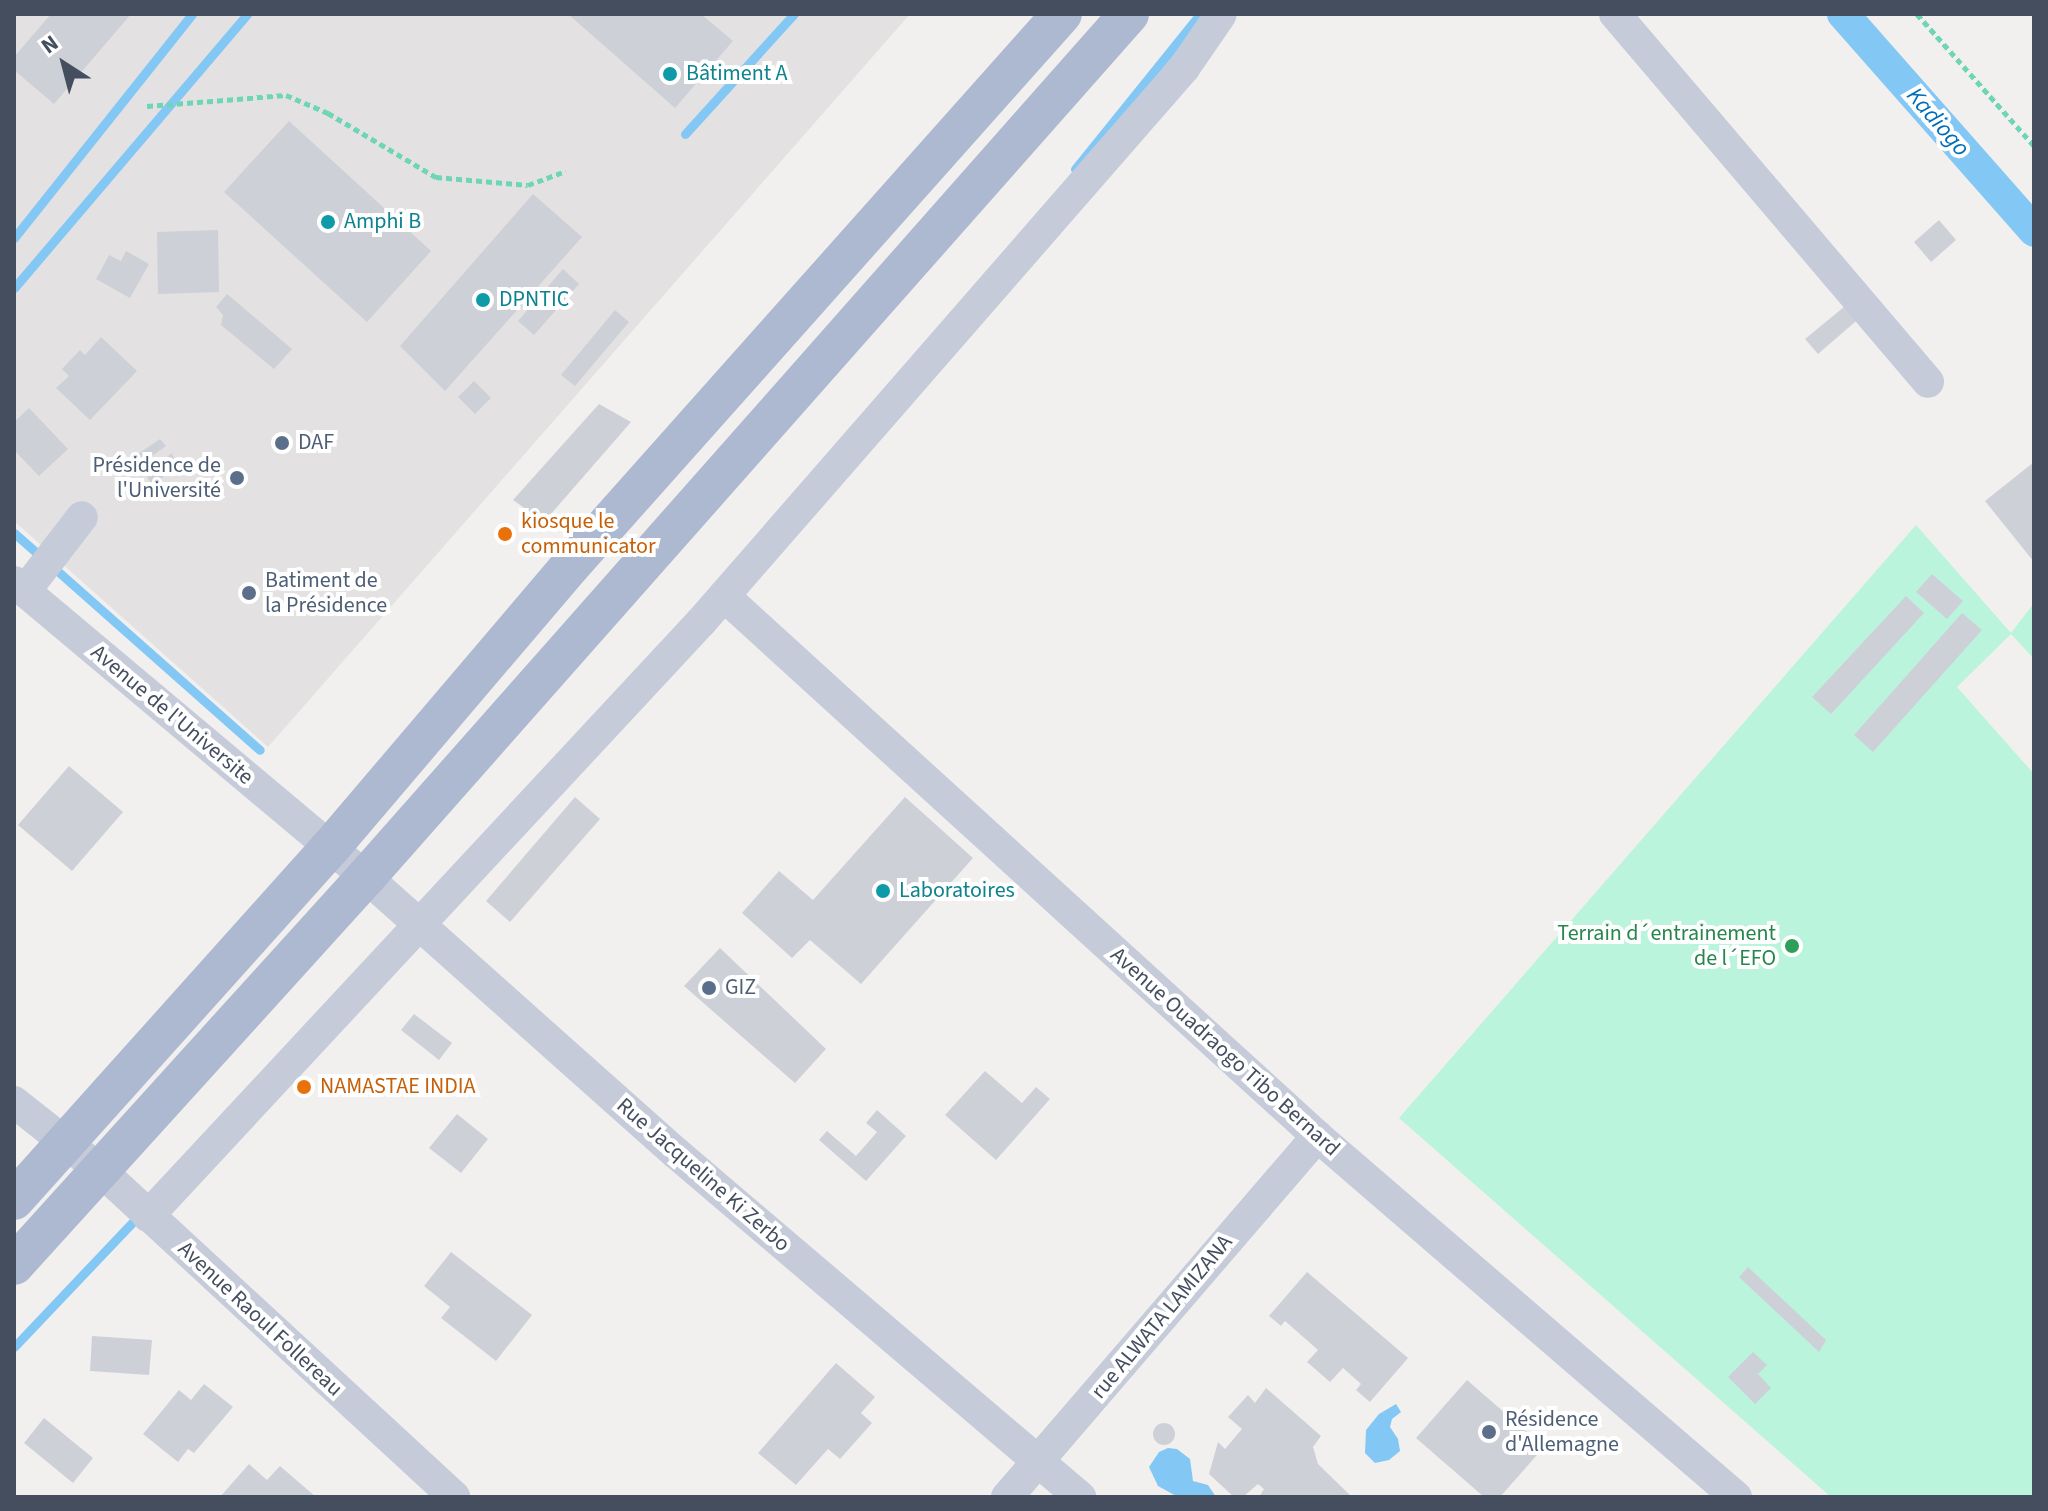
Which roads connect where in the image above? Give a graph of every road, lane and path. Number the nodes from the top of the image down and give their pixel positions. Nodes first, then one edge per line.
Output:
1 (1062, 14) edge
2 (1129, 14) edge
3 (1221, 14) edge
4 (1615, 14) edge
5 (1917, 14) edge
6 (147, 106) dead end
7 (2034, 146) edge
8 (566, 171) dead end
9 (1928, 382) dead end
10 (82, 517) dead end
11 (20, 586) edge
12 (724, 596) junction
13 (330, 848) junction
14 (366, 877) junction
15 (420, 928) junction
16 (14, 1102) edge
17 (1317, 1136) junction
18 (64, 1143) junction
19 (100, 1170) junction
20 (14, 1200) edge
21 (148, 1216) junction
22 (14, 1265) edge
23 (1039, 1462) junction
24 (454, 1497) edge
25 (1007, 1497) edge
26 (1080, 1497) edge
27 (1736, 1497) edge

1 - 13 main road
2 - 14 main road
3 - 12 street
4 - 9 street
5 - 7 path
6 - 8 path
10 - 11 street
11 - 13 street, Avenue de l'Universite
12 - 15 street
12 - 17 street, Avenue Ouadraogo Tibo Bernard
13 - 14 street, Rue Jacqueline Ki Zerbo
13 - 18 main road
14 - 15 street, Rue Jacqueline Ki Zerbo
14 - 19 main road
15 - 21 street
15 - 23 street, Rue Jacqueline Ki Zerbo
16 - 18 street, Avenue Raoul Follereau
17 - 23 street, rue ALWATA LAMIZANA
17 - 27 street, Avenue Ouadraogo Tibo Bernard
18 - 19 street, Avenue Raoul Follereau
18 - 20 main road
19 - 21 street, Avenue Raoul Follereau
19 - 22 main road
21 - 24 street, Avenue Raoul Follereau
23 - 25 street, rue ALWATA LAMIZANA
23 - 26 street, Rue Jacqueline Ki Zerbo

